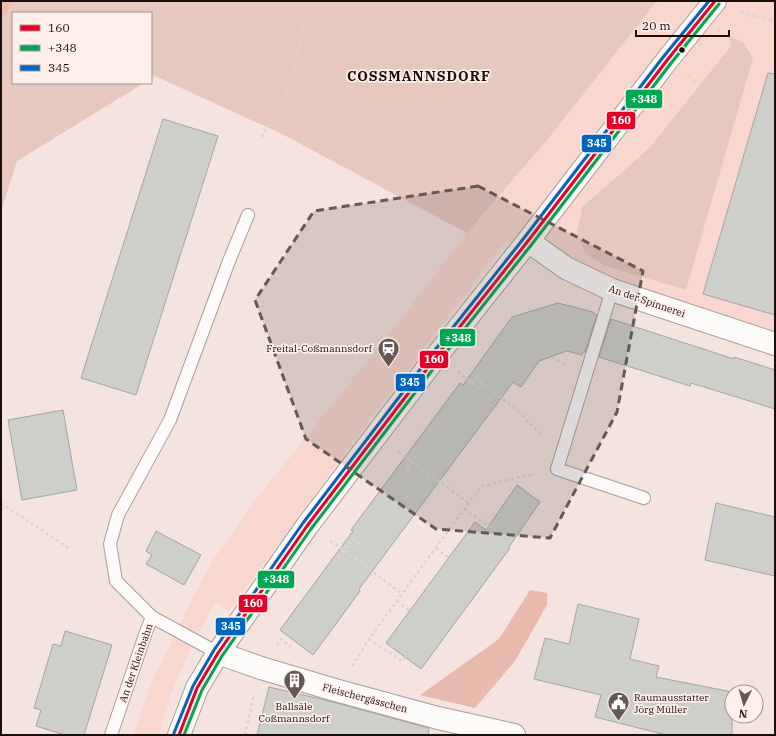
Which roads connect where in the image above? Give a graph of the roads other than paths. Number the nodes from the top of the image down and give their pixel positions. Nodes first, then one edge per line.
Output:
1 (725, 6) edge
2 (248, 215) dead end
3 (528, 241) junction
4 (612, 290) junction
5 (775, 344) edge
6 (644, 498) dead end
7 (152, 617) junction
8 (218, 652) junction
9 (111, 735) edge
10 (179, 735) edge
11 (514, 735) edge

1 - 3 street
2 - 7 lane
3 - 4 street, An der Spinnerei
3 - 8 street
4 - 5 street, An der Spinnerei
4 - 6 lane
7 - 8 lane, An der Kleinbahn
7 - 9 lane, An der Kleinbahn
8 - 10 street
8 - 11 street, Fleischergässchen

